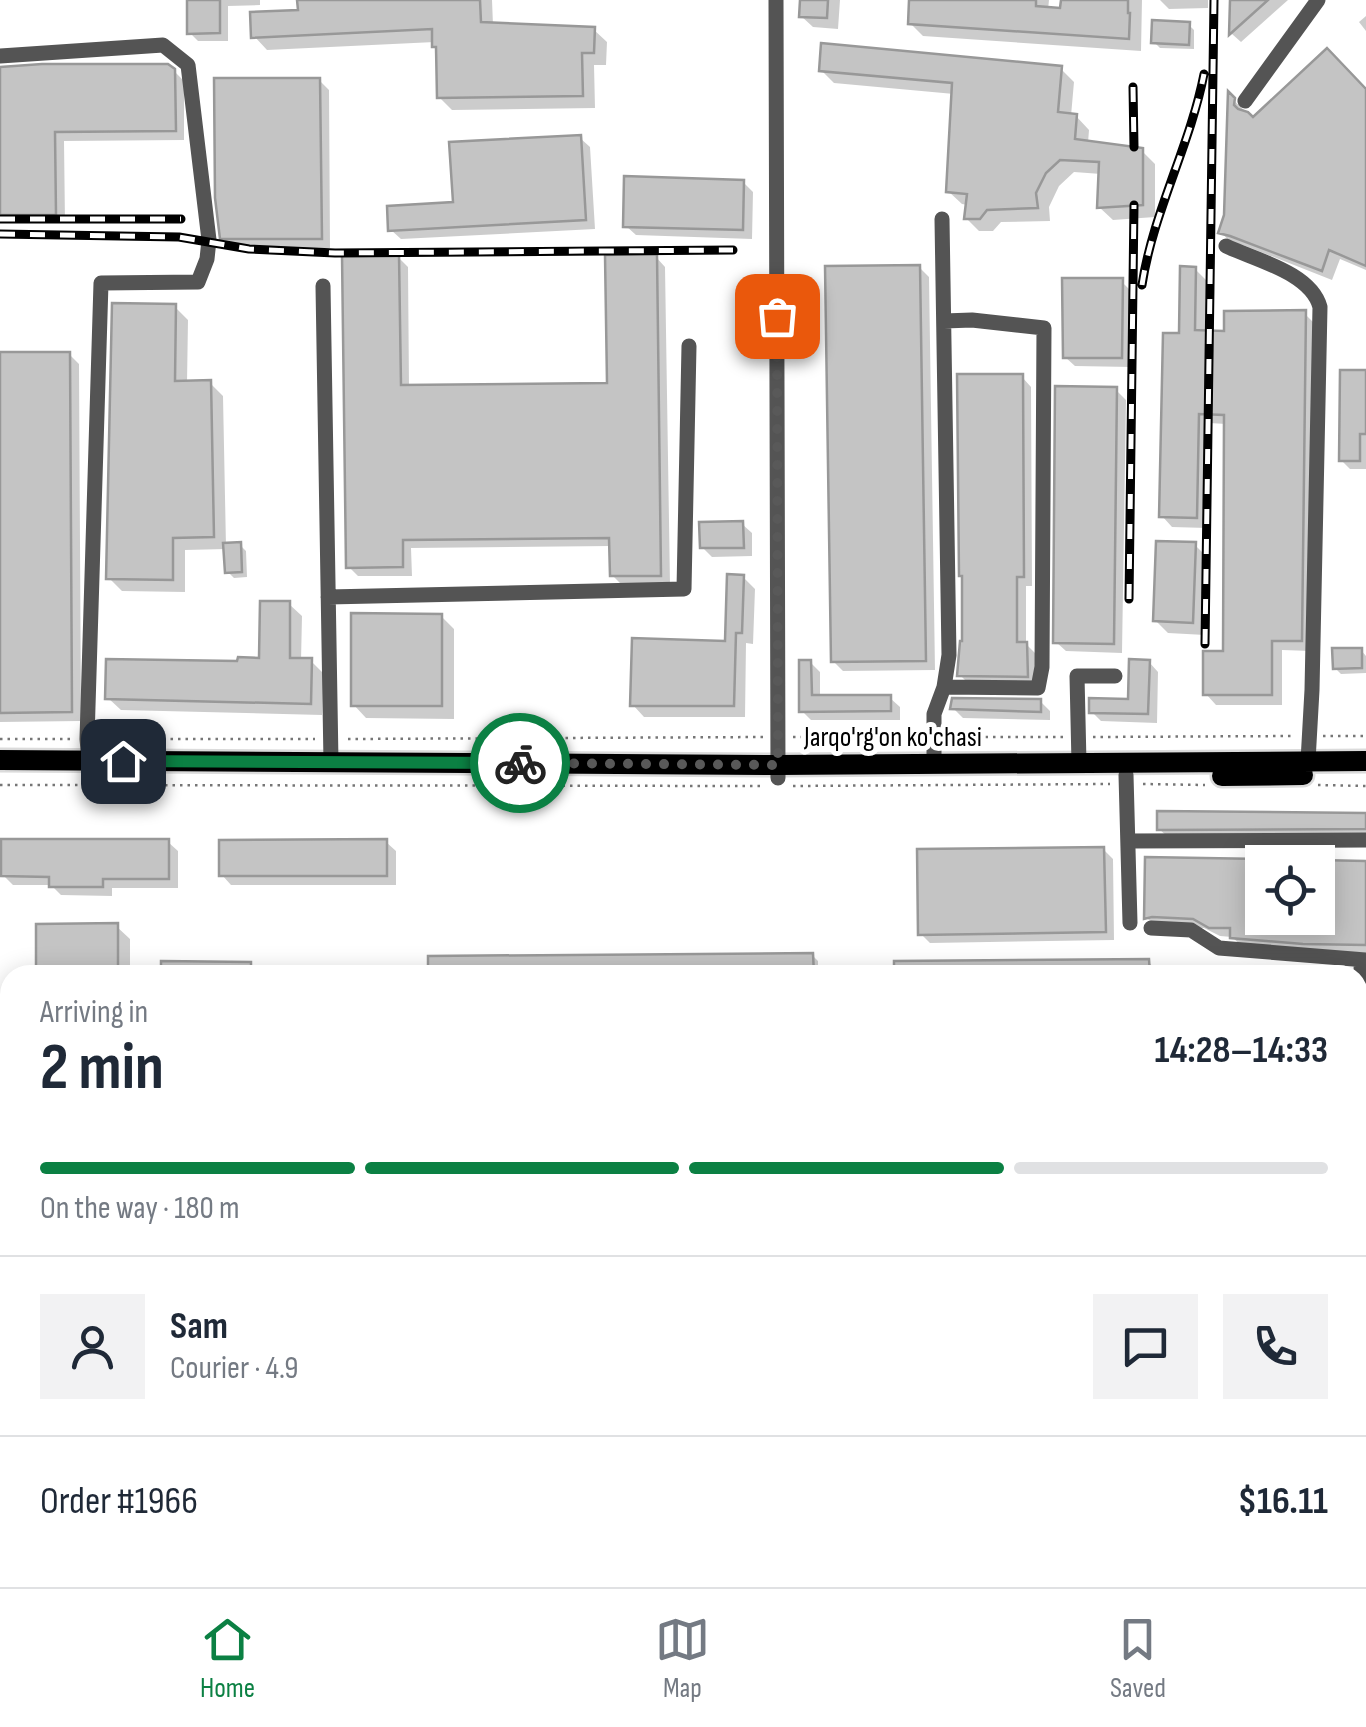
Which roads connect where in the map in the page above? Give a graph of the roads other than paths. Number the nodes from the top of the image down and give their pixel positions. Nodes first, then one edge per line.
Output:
1 (776, 0) edge
2 (1318, 0) edge
3 (0, 56) edge
4 (1245, 102) dead end
5 (942, 219) dead end
6 (1226, 246) dead end
7 (323, 286) dead end
8 (944, 322) junction
9 (689, 346) dead end
10 (328, 597) junction
11 (1115, 676) dead end
12 (944, 687) junction
13 (88, 750) junction
14 (0, 760) edge
15 (1366, 761) edge
16 (331, 762) junction
17 (1308, 762) junction
18 (1079, 763) junction
19 (934, 764) junction
20 (0, 774) edge
21 (1366, 774) edge
22 (782, 779) junction
23 (1126, 780) junction
24 (1128, 840) junction
25 (1366, 840) edge
26 (1130, 922) dead end
27 (1151, 928) dead end
28 (1363, 960) edge

1 - 22 lane
2 - 4 lane
3 - 13 lane
5 - 8 lane
6 - 17 lane
7 - 10 lane
8 - 12 lane
8 - 12 lane
9 - 10 lane
10 - 16 lane
11 - 18 lane
12 - 19 lane
13 - 14 main road, Jarqo'rg'on ko'chasi
13 - 16 main road, Jarqo'rg'on ko'chasi
15 - 17 main road, Jarqo'rg'on ko'chasi
16 - 22 main road, Jarqo'rg'on ko'chasi
17 - 18 main road, Jarqo'rg'on ko'chasi
18 - 19 main road, Jarqo'rg'on ko'chasi
19 - 22 main road, Jarqo'rg'on ko'chasi
20 - 22 main road, Jarqo'rg'on ko'chasi
21 - 23 main road, Jarqo'rg'on ko'chasi
22 - 23 main road, Jarqo'rg'on ko'chasi
23 - 24 lane
24 - 25 lane
24 - 26 lane
27 - 28 lane

